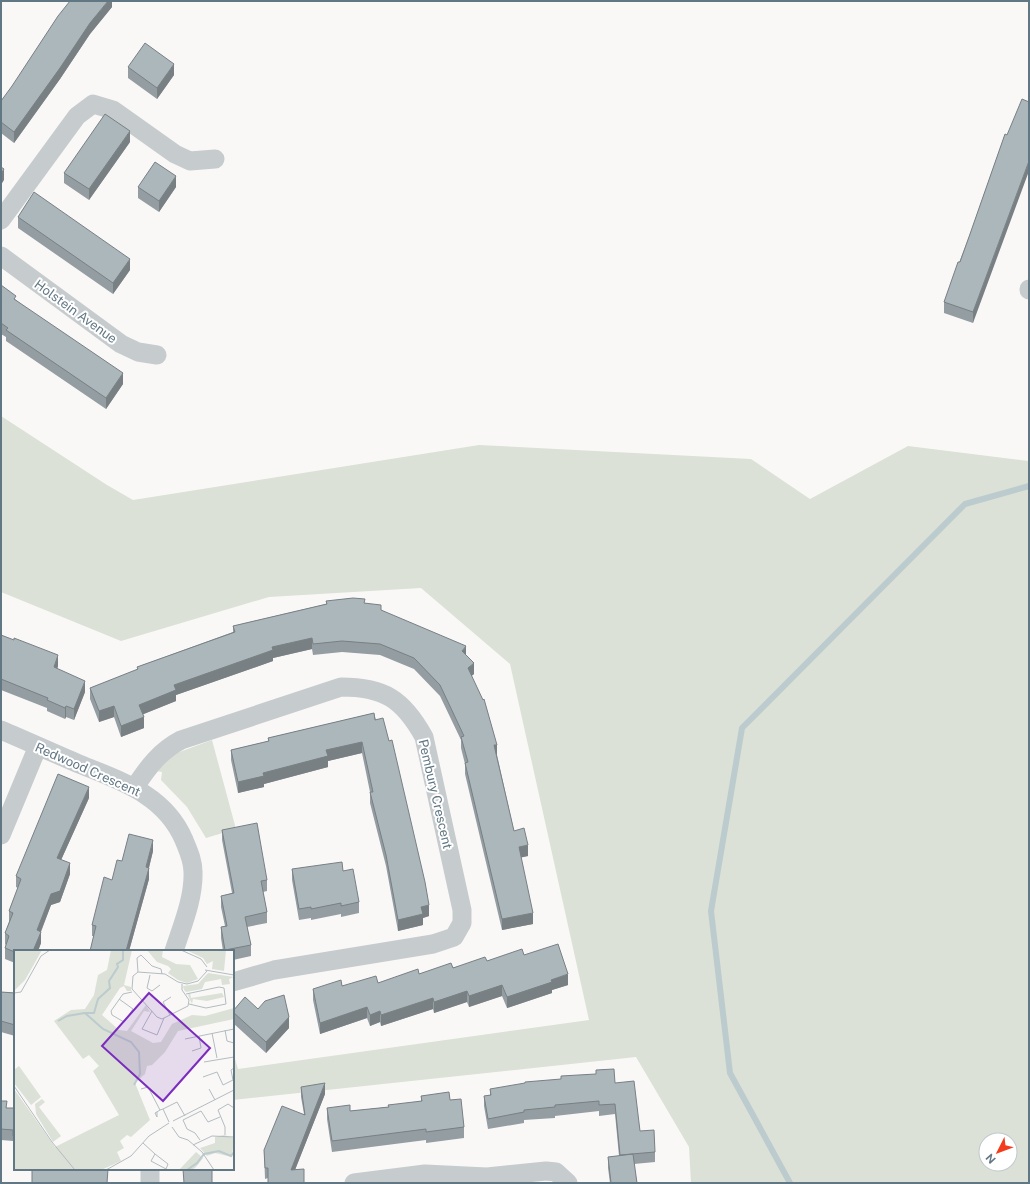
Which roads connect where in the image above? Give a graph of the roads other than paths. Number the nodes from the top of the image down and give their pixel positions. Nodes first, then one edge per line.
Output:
1 (215, 159) dead end
2 (1, 220) edge
3 (1, 256) edge
4 (157, 355) dead end
5 (1, 730) edge
6 (38, 746) junction
7 (135, 787) junction
8 (1, 835) edge
9 (174, 950) edge
10 (234, 982) edge
11 (150, 1170) edge
12 (150, 1183) edge
13 (354, 1183) edge
14 (568, 1183) edge

1 - 2 street
3 - 4 street, Holstein Avenue
5 - 6 street, Redwood Crescent
6 - 7 street, Redwood Crescent
6 - 8 street
7 - 9 street, Redwood Crescent
7 - 10 street, Pembury Crescent
11 - 12 street
13 - 14 street

